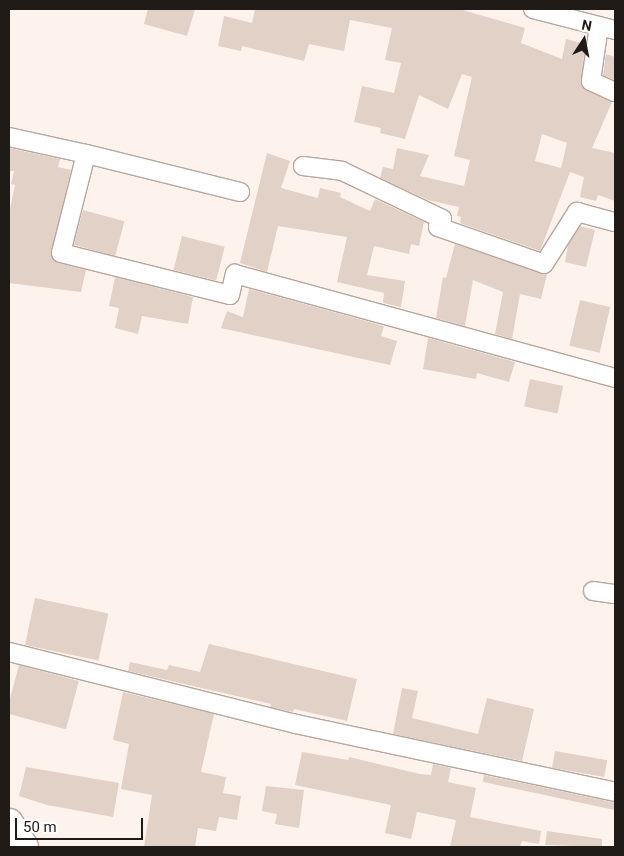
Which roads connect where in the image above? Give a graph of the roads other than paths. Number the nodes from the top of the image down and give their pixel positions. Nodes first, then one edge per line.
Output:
1 (533, 9) edge
2 (607, 28) edge
3 (615, 92) edge
4 (9, 137) edge
5 (86, 154) junction
6 (303, 166) dead end
7 (240, 192) dead end
8 (615, 222) edge
9 (615, 378) edge
10 (593, 591) dead end
11 (615, 594) edge
12 (9, 652) edge
13 (615, 792) edge
14 (9, 823) edge
15 (24, 847) edge

1 - 2 street
2 - 3 street
4 - 5 street
5 - 7 street
5 - 9 street
6 - 8 street
10 - 11 street
12 - 13 street
14 - 15 main road

